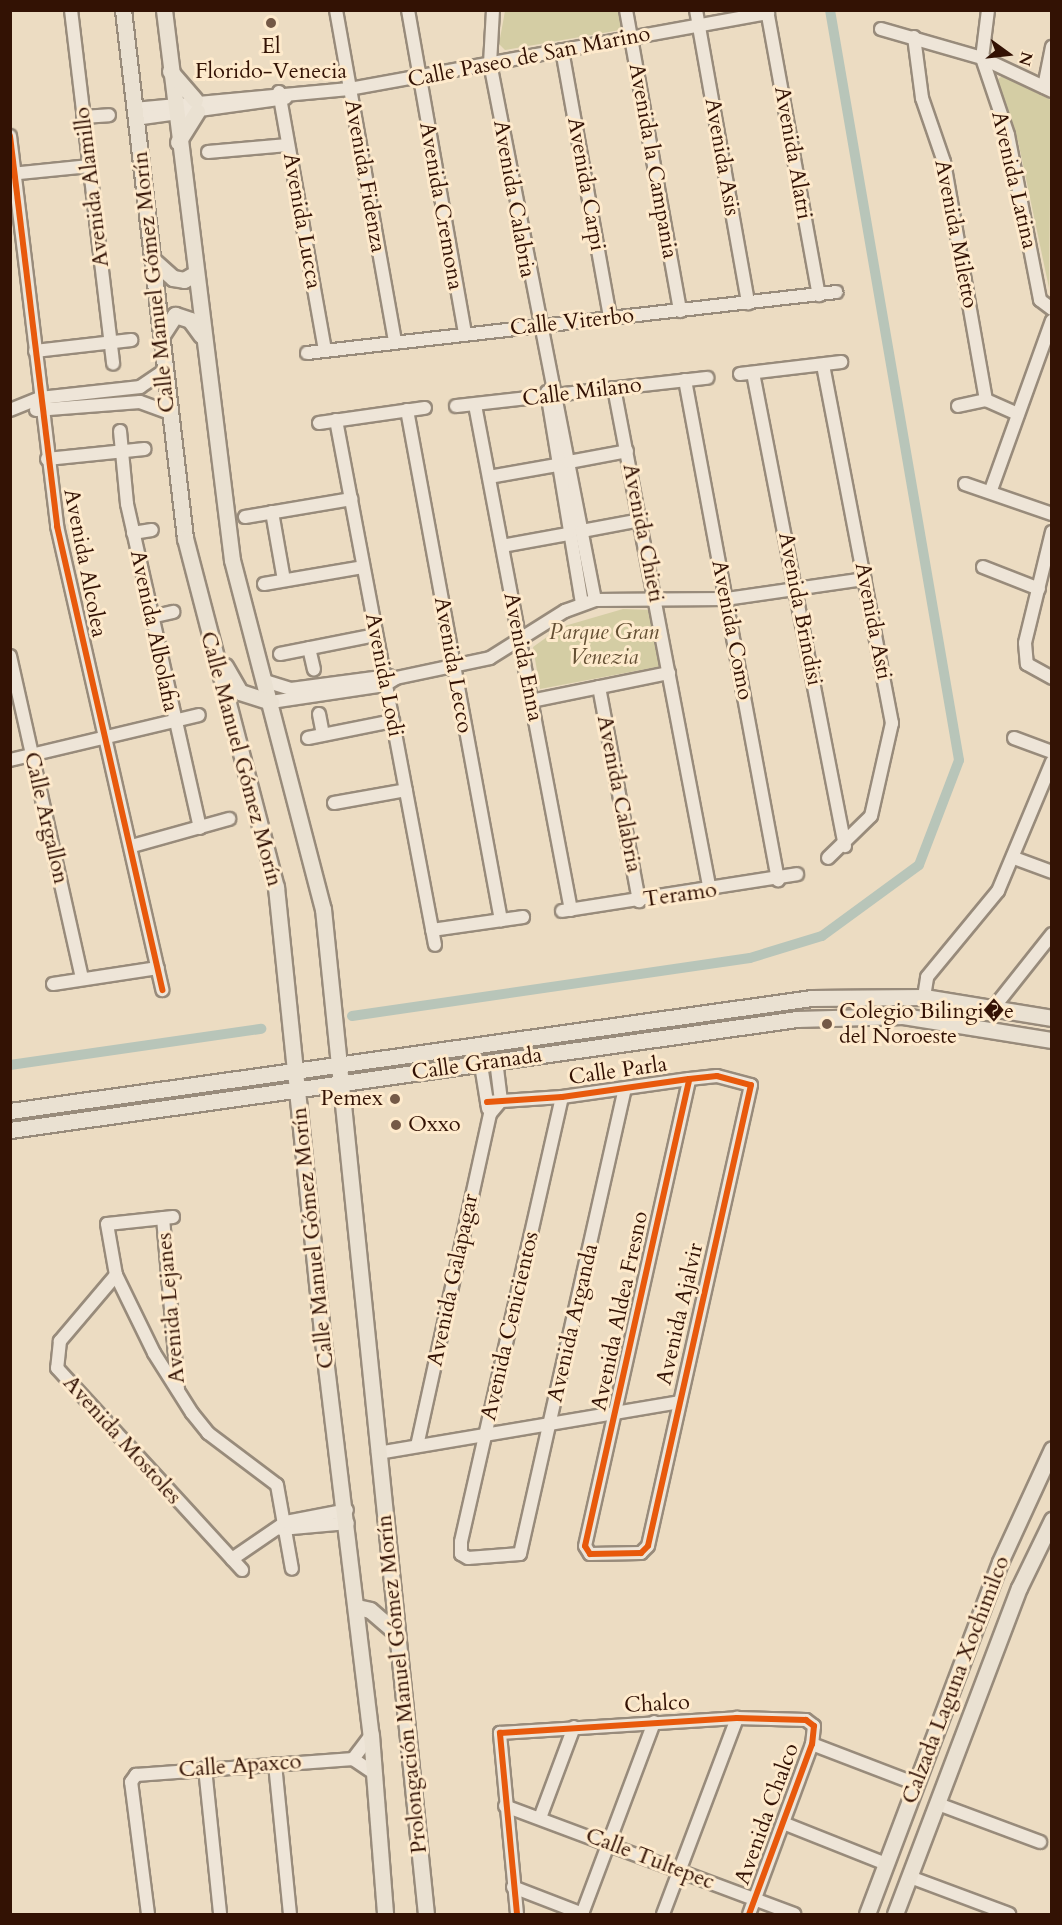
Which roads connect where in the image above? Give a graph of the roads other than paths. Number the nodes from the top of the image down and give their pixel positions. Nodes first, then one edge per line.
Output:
1 (71, 10) edge
2 (123, 10) edge
3 (164, 10) edge
4 (336, 10) edge
5 (408, 10) edge
6 (416, 10) edge
7 (493, 10) edge
8 (626, 10) edge
9 (696, 10) edge
10 (988, 10) edge
11 (767, 12) edge
12 (699, 25) junction
13 (881, 29) dead end
14 (412, 34) junction
15 (914, 37) junction
16 (631, 38) junction
17 (1052, 47) edge
18 (562, 50) junction
19 (982, 58) junction
20 (490, 63) junction
21 (170, 71) junction
22 (418, 78) junction
23 (349, 89) junction
24 (1048, 89) edge
25 (283, 97) junction
26 (196, 106) junction
27 (174, 109) junction
28 (135, 114) junction
29 (109, 115) dead end
30 (83, 117) junction
31 (10, 136) edge
32 (178, 142) junction
33 (288, 145) junction
34 (208, 153) dead end
35 (89, 166) junction
36 (13, 174) edge
37 (153, 260) junction
38 (194, 274) junction
39 (837, 292) dead end
40 (819, 295) junction
41 (748, 303) junction
42 (1052, 309) edge
43 (680, 311) junction
44 (610, 317) junction
45 (1052, 321) edge
46 (538, 325) junction
47 (201, 334) junction
48 (465, 334) junction
49 (131, 340) dead end
50 (161, 340) junction
51 (395, 342) junction
52 (110, 343) junction
53 (35, 351) junction
54 (325, 351) junction
55 (307, 353) dead end
56 (841, 362) dead end
57 (113, 364) dead end
58 (823, 365) junction
59 (164, 371) junction
60 (753, 373) junction
61 (740, 374) dead end
62 (707, 378) dead end
63 (685, 380) junction
64 (125, 388) junction
65 (614, 388) junction
66 (100, 391) junction
67 (550, 393) junction
68 (986, 400) junction
69 (35, 402) junction
70 (127, 403) junction
71 (475, 405) junction
72 (102, 406) junction
73 (456, 406) dead end
74 (958, 406) dead end
75 (425, 408) dead end
76 (10, 410) edge
77 (407, 410) junction
78 (168, 412) junction
79 (42, 413) junction
80 (1017, 414) junction
81 (336, 420) junction
82 (319, 423) dead end
83 (120, 431) dead end
84 (144, 449) dead end
85 (122, 451) junction
86 (627, 451) junction
87 (47, 459) junction
88 (563, 463) junction
89 (489, 477) junction
90 (965, 484) dead end
91 (991, 490) junction
92 (351, 499) junction
93 (272, 512) junction
94 (1052, 514) edge
95 (246, 517) dead end
96 (640, 520) junction
97 (152, 530) dead end
98 (582, 531) junction
99 (1052, 532) edge
100 (133, 533) junction
101 (568, 534) junction
102 (502, 546) junction
103 (363, 567) junction
104 (983, 567) dead end
105 (865, 579) junction
106 (284, 580) junction
107 (264, 584) dead end
108 (1039, 589) junction
109 (796, 590) junction
110 (656, 599) junction
111 (726, 599) junction
112 (595, 600) junction
113 (582, 603) junction
114 (173, 612) dead end
115 (152, 617) junction
116 (204, 622) junction
117 (376, 636) junction
118 (521, 642) junction
119 (309, 648) junction
120 (280, 654) dead end
121 (10, 656) edge
122 (453, 666) junction
123 (314, 669) dead end
124 (669, 673) junction
125 (1052, 678) edge
126 (384, 680) junction
127 (265, 681) junction
128 (599, 687) junction
129 (531, 701) junction
130 (271, 702) junction
131 (319, 714) dead end
132 (199, 715) dead end
133 (174, 721) junction
134 (393, 721) junction
135 (323, 735) junction
136 (104, 738) junction
137 (308, 738) dead end
138 (1014, 738) dead end
139 (1052, 752) edge
140 (33, 755) junction
141 (10, 760) edge
142 (1052, 762) edge
143 (406, 790) junction
144 (333, 803) dead end
145 (229, 819) dead end
146 (200, 828) junction
147 (132, 846) junction
148 (845, 846) junction
149 (828, 858) dead end
150 (1014, 858) junction
151 (1052, 872) edge
152 (797, 874) dead end
153 (778, 880) junction
154 (710, 891) junction
155 (639, 901) junction
156 (566, 910) joint
157 (523, 917) dead end
158 (501, 920) junction
159 (432, 930) junction
160 (1052, 934) edge
161 (435, 945) dead end
162 (158, 968) junction
163 (82, 979) junction
164 (53, 984) dead end
165 (162, 990) dead end
166 (924, 997) junction
167 (995, 1006) junction
168 (1052, 1018) edge
169 (1052, 1040) edge
170 (488, 1064) junction
171 (339, 1066) junction
172 (294, 1072) junction
173 (689, 1079) junction
174 (341, 1083) junction
175 (751, 1085) joint
176 (296, 1089) junction
177 (625, 1089) junction
178 (562, 1096) junction
179 (501, 1101) junction
180 (488, 1108) junction
181 (10, 1111) edge
182 (10, 1130) edge
183 (116, 1275) junction
184 (178, 1391) junction
185 (678, 1402) junction
186 (616, 1413) junction
187 (550, 1424) junction
188 (486, 1434) junction
189 (417, 1446) junction
190 (1052, 1449) edge
191 (378, 1453) junction
192 (348, 1516) junction
193 (1052, 1520) edge
194 (283, 1527) junction
195 (586, 1551) joint
196 (462, 1556) joint
197 (232, 1559) junction
198 (292, 1569) dead end
199 (242, 1570) dead end
200 (357, 1607) junction
201 (396, 1633) junction
202 (737, 1718) junction
203 (654, 1722) junction
204 (814, 1726) joint
205 (574, 1727) junction
206 (371, 1735) junction
207 (812, 1744) junction
208 (352, 1759) junction
209 (275, 1764) junction
210 (205, 1768) junction
211 (374, 1773) junction
212 (916, 1784) junction
213 (938, 1804) junction
214 (505, 1806) junction
215 (540, 1818) junction
216 (783, 1823) junction
217 (900, 1826) junction
218 (1040, 1842) dead end
219 (609, 1844) junction
220 (886, 1864) junction
221 (679, 1871) junction
222 (910, 1877) junction
223 (513, 1887) junction
224 (755, 1899) junction
225 (980, 1909) edge
226 (148, 1914) edge
227 (220, 1914) edge
228 (290, 1914) edge
229 (385, 1914) edge
230 (426, 1914) edge
231 (517, 1914) edge
232 (583, 1914) edge
233 (663, 1914) edge
234 (749, 1914) edge
235 (794, 1914) edge
236 (867, 1914) edge
237 (891, 1914) edge
238 (896, 1914) edge
239 (1009, 1914) edge

1 - 30 street, Avenida Alamillo
2 - 28 main road, Calle Manuel Gómez Morín
3 - 21 main road, Calle Manuel Gómez Morín
4 - 23 street, Avenida Fidenza
5 - 14 street, Avenida Cremona
6 - 14 street
7 - 20 street, Avenida Calabria
8 - 16 street, Avenida la Campania
9 - 12 street, Avenida Asis
10 - 19 street, Avenida Latina
11 - 12 street, Calle Paseo de San Marino
11 - 40 street, Avenida Alatri
12 - 16 street, Calle Paseo de San Marino
12 - 41 street, Avenida Asis
13 - 15 street
14 - 22 street, Avenida Cremona
15 - 19 street
15 - 68 street, Avenida Miletto
16 - 18 street, Calle Paseo de San Marino
16 - 43 street, Avenida la Campania
17 - 24 street
18 - 20 street, Calle Paseo de San Marino
18 - 44 street, Avenida Carpi
19 - 24 street
19 - 42 street, Avenida Latina
20 - 22 street, Calle Paseo de San Marino
20 - 46 street, Avenida Calabria
21 - 26 main road
21 - 27 main road, Calle Manuel Gómez Morín
22 - 23 street, Calle Paseo de San Marino
22 - 48 street, Avenida Cremona
23 - 25 street, Calle Paseo de San Marino
23 - 51 street, Avenida Fidenza
25 - 26 street, Calle Paseo de San Marino
25 - 33 street, Avenida Lucca
26 - 27 street, Calle Paseo de San Marino
26 - 32 main road
27 - 28 street, Calle Paseo de San Marino
27 - 32 main road, Calle Manuel Gómez Morín
28 - 37 main road, Calle Manuel Gómez Morín
29 - 30 street
30 - 35 street, Avenida Alamillo
31 - 36 street
32 - 38 main road, Calle Manuel Gómez Morín
33 - 34 street
33 - 54 street, Avenida Lucca
35 - 36 street
35 - 52 street, Avenida Alamillo
36 - 53 street
37 - 38 main road
37 - 50 main road, Calle Manuel Gómez Morín
38 - 47 main road, Calle Manuel Gómez Morín
39 - 40 street, Calle Viterbo
40 - 41 street, Calle Viterbo
41 - 43 street, Calle Viterbo
43 - 44 street, Calle Viterbo
44 - 46 street, Calle Viterbo
45 - 80 street
46 - 48 street, Calle Viterbo
46 - 67 street, Avenida Calabria
47 - 50 main road
47 - 127 main road, Calle Manuel Gómez Morín
48 - 51 street, Calle Viterbo
49 - 52 street
50 - 59 main road, Calle Manuel Gómez Morín
51 - 54 street, Calle Viterbo
52 - 53 street
52 - 57 street, Avenida Alamillo
53 - 69 street
54 - 55 street, Calle Viterbo
56 - 58 street
58 - 60 street
58 - 105 street, Avenida Asti
59 - 64 street
59 - 78 main road, Calle Manuel Gómez Morín
60 - 61 street
60 - 109 street, Avenida Brindisi
62 - 63 street, Calle Milano
63 - 65 street, Calle Milano
63 - 111 street, Avenida Como
64 - 66 street
64 - 70 street
65 - 67 street, Calle Milano
65 - 86 street, Avenida Chieti
66 - 69 street
66 - 72 street
67 - 71 street, Calle Milano
67 - 88 street, Avenida Calabria
68 - 74 street
68 - 80 street
69 - 76 street
69 - 79 street
70 - 72 street
70 - 78 street
71 - 73 street, Calle Milano
71 - 89 street, Avenida Enna
72 - 79 street
75 - 77 street
77 - 81 street
77 - 122 street, Avenida Lecco
78 - 116 main road, Calle Manuel Gómez Morín
79 - 87 street, Avenida Alcolea
80 - 91 street
81 - 82 street
81 - 92 street, Avenida Lodi
83 - 85 street, Avenida Albolafia
84 - 85 street
85 - 87 street
85 - 100 street, Avenida Albolafia
86 - 88 street
86 - 96 street, Avenida Chieti
87 - 136 street, Avenida Alcolea
88 - 89 street
88 - 98 street, Avenida Calabria
88 - 101 street, Avenida Calabria
89 - 102 street, Avenida Enna
90 - 91 street
91 - 94 street
92 - 93 street
92 - 103 street, Avenida Lodi
93 - 95 street
93 - 106 street
96 - 98 street
96 - 110 street, Avenida Chieti
97 - 100 street
98 - 112 street, Avenida Calabria
99 - 108 street
100 - 115 street, Avenida Albolafia
101 - 102 street
101 - 113 street, Avenida Calabria
102 - 118 street, Avenida Enna
103 - 106 street
103 - 117 street, Avenida Lodi
104 - 108 street
105 - 109 street
105 - 148 street, Avenida Asti
106 - 107 street
108 - 125 street
109 - 111 street
109 - 148 street, Avenida Brindisi
110 - 111 street
110 - 112 street
110 - 124 street, Avenida Chieti
111 - 153 street, Avenida Como
112 - 113 street
113 - 118 street
114 - 115 street
115 - 133 street, Avenida Albolafia
116 - 130 main road
116 - 172 main road, Calle Manuel Gómez Morín
117 - 119 street
117 - 126 street, Avenida Lodi
118 - 122 street
118 - 129 street, Avenida Enna
119 - 120 street
119 - 123 street
121 - 140 street, Calle Argallon
122 - 126 street
122 - 158 street, Avenida Lecco
124 - 128 street
124 - 154 street, Avenida Chieti
126 - 127 street
126 - 130 street
126 - 134 street, Avenida Lodi
127 - 130 main road, Calle Manuel Gómez Morín
128 - 129 street
128 - 155 street, Avenida Calabria
129 - 156 street, Avenida Enna
130 - 171 main road, Calle Manuel Gómez Morín
131 - 135 street
132 - 133 street
133 - 136 street
133 - 146 street, Avenida Albolafia
134 - 135 street
134 - 143 street, Avenida Lodi
135 - 137 street
136 - 140 street
136 - 147 street, Avenida Alcolea
138 - 139 street
140 - 141 street
140 - 163 street, Calle Argallon
142 - 150 street
143 - 144 street
143 - 159 street, Avenida Lodi
145 - 146 street
146 - 147 street
147 - 162 street, Avenida Alcolea
148 - 149 street, Avenida Asti
150 - 151 street
150 - 166 street
152 - 153 street, Teramo
153 - 154 street, Teramo
154 - 155 street, Teramo
155 - 156 street, Teramo
157 - 158 street
158 - 159 street
159 - 161 street, Avenida Lodi
160 - 167 street
162 - 163 street
162 - 165 street, Avenida Alcolea
163 - 164 street
166 - 167 main road, Calle Granada
166 - 171 main road, Calle Granada
167 - 168 main road, Calle Granada
169 - 170 main road, Calle Granada
170 - 174 main road, Calle Granada
170 - 179 street
170 - 180 street, Avenida Galapagar
171 - 172 main road, Calle Granada
171 - 174 main road, Calle Manuel Gómez Morín
172 - 176 main road, Calle Manuel Gómez Morín
172 - 181 main road, Calle Granada
173 - 175 street, Calle Parla
173 - 177 street, Calle Parla
173 - 186 street, Avenida Aldea Fresno
174 - 176 main road, Calle Granada
174 - 191 main road, Calle Manuel Gómez Morín
175 - 185 street, Avenida Ajalvir
176 - 182 main road, Calle Granada
176 - 192 main road, Calle Manuel Gómez Morín
177 - 178 street, Calle Parla
177 - 187 street, Avenida Arganda
178 - 179 street, Calle Parla
178 - 188 street, Avenida Cenicientos
179 - 180 street, Calle Parla
180 - 189 street, Avenida Galapagar
183 - 184 street
183 - 184 street, Avenida Lejanes
183 - 197 street, Avenida Mostoles
184 - 194 street, Avenida Lejanes
185 - 186 street
185 - 195 street, Avenida Ajalvir
186 - 187 street
186 - 195 street, Avenida Aldea Fresno
187 - 188 street
187 - 196 street, Avenida Arganda
188 - 189 street
188 - 196 street, Avenida Cenicientos
189 - 191 street
190 - 212 main road, Calzada Laguna Xochimilco
191 - 201 main road, Prolongación Manuel Gómez Morín
192 - 194 street
192 - 200 main road, Prolongación Manuel Gómez Morín
193 - 213 main road, Calzada Laguna Xochimilco
194 - 197 street
194 - 198 street, Avenida Lejanes
197 - 199 street, Avenida Mostoles
200 - 201 main road
200 - 206 main road, Prolongación Manuel Gómez Morín
201 - 230 main road, Prolongación Manuel Gómez Morín
202 - 203 street, Chalco
202 - 204 street, Chalco
202 - 221 street
203 - 205 street, Chalco
203 - 219 street
204 - 207 street, Avenida Chalco
205 - 214 street, Chalco
205 - 215 street
206 - 208 street
206 - 211 main road, Prolongación Manuel Gómez Morín
207 - 212 street
207 - 216 street, Avenida Chalco
208 - 209 street, Calle Apaxco
208 - 211 street
209 - 210 street, Calle Apaxco
209 - 228 street
210 - 226 street, Calle Apaxco
210 - 227 street
211 - 229 main road, Prolongación Manuel Gómez Morín
212 - 217 main road, Calzada Laguna Xochimilco
213 - 218 street
213 - 222 main road, Calzada Laguna Xochimilco
214 - 215 street, Calle Tultepec
214 - 223 street
215 - 219 street, Calle Tultepec
216 - 220 street
216 - 224 street, Avenida Chalco
217 - 220 main road, Calzada Laguna Xochimilco
217 - 237 main road
219 - 221 street, Calle Tultepec
219 - 232 street
220 - 236 main road, Calzada Laguna Xochimilco
221 - 224 street, Calle Tultepec
221 - 233 street
222 - 225 street
222 - 238 main road, Calzada Laguna Xochimilco
223 - 231 street
223 - 232 street
224 - 234 street, Avenida Chalco
224 - 235 street, Calle Tultepec
225 - 239 street

